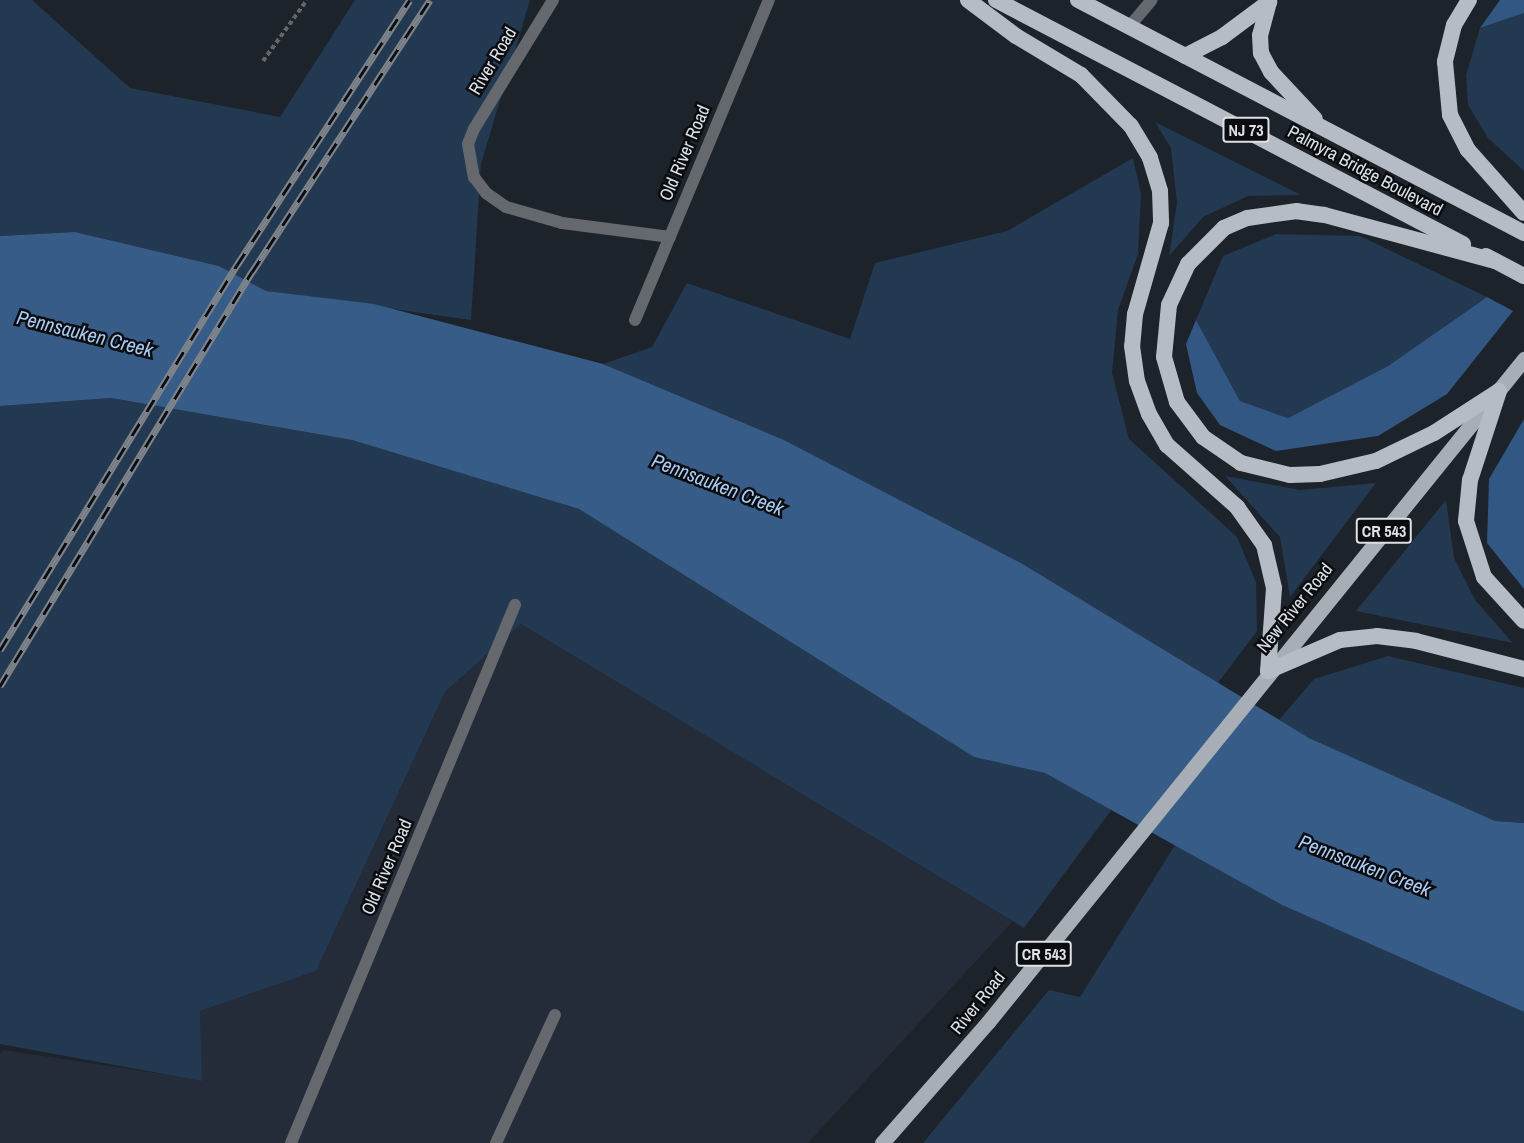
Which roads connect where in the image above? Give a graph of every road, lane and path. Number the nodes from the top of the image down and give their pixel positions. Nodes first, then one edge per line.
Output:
1 (307, 0) edge
2 (553, 0) edge
3 (968, 0) edge
4 (996, 0) edge
5 (1078, 0) edge
6 (1152, 0) edge
7 (1469, 0) edge
8 (766, 1) edge
9 (1129, 27) junction
10 (1185, 56) junction
11 (263, 61) dead end
12 (1323, 129) junction
13 (1524, 213) edge
14 (1524, 233) edge
15 (670, 237) junction
16 (1495, 261) junction
17 (1524, 276) edge
18 (635, 320) dead end
19 (1524, 359) edge
20 (1499, 391) junction
21 (515, 605) dead end
22 (1524, 621) edge
23 (1524, 669) edge
24 (1268, 671) junction
25 (1099, 886) joint
26 (555, 1015) dead end
27 (291, 1143) edge
28 (495, 1143) edge
29 (882, 1143) edge

1 - 11 path
2 - 15 street, River Road
3 - 24 highway
4 - 16 highway, Palmyra Bridge Boulevard / NJ 73
5 - 9 highway, Palmyra Bridge Boulevard / NJ 73
6 - 9 street
7 - 13 highway
8 - 15 street, Old River Road
9 - 10 highway, Palmyra Bridge Boulevard / NJ 73
10 - 12 highway, Palmyra Bridge Boulevard / NJ 73
10 - 12 highway
12 - 14 highway, Palmyra Bridge Boulevard / NJ 73
15 - 18 street, Old River Road
16 - 17 highway, Palmyra Bridge Boulevard / NJ 73
16 - 20 highway
19 - 20 main road, New River Road / CR 543
20 - 22 highway
20 - 24 main road, New River Road / CR 543
21 - 27 street, Old River Road
23 - 24 highway
24 - 25 main road, New River Road / CR 543
25 - 29 main road, River Road / CR 543
26 - 28 street

